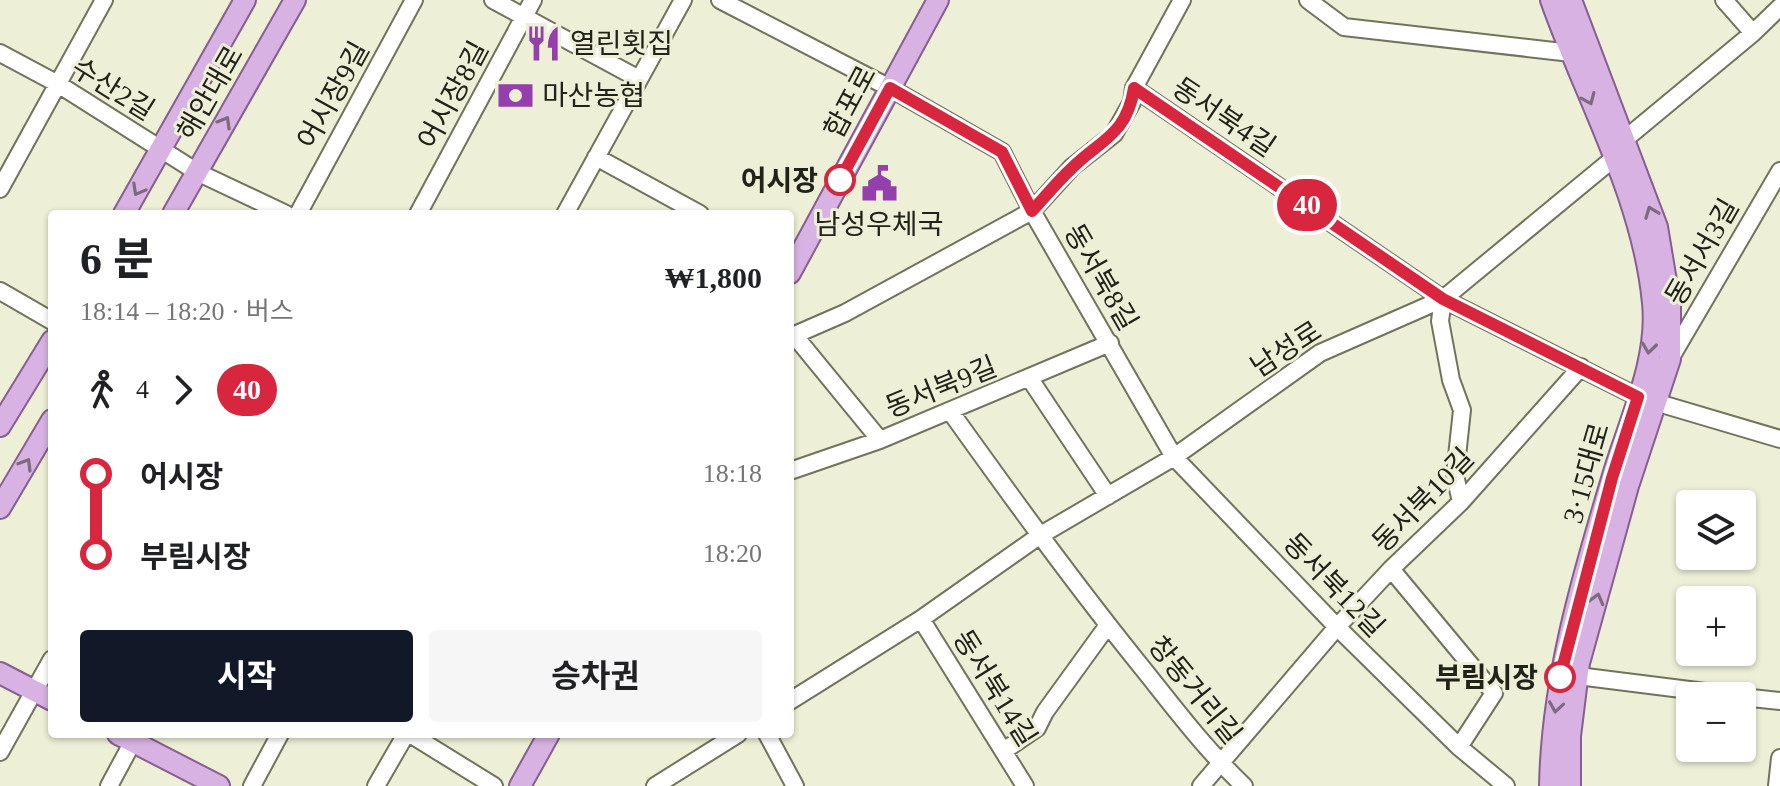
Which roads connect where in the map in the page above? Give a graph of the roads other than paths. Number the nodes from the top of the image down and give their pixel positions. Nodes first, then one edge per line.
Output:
1 (104, 0) edge
2 (245, 0) edge
3 (295, 0) edge
4 (414, 0) edge
5 (493, 0) edge
6 (533, 0) edge
7 (683, 0) edge
8 (720, 0) edge
9 (938, 0) edge
10 (1182, 0) edge
11 (1308, 0) edge
12 (1551, 0) edge
13 (1571, 0) edge
14 (1724, 0) edge
15 (1780, 7) edge
16 (525, 16) junction
17 (1753, 33) junction
18 (0, 53) edge
19 (1570, 53) junction
20 (1592, 54) junction
21 (639, 79) junction
22 (58, 84) junction
23 (890, 88) junction
24 (1134, 88) junction
25 (1619, 149) junction
26 (161, 150) junction
27 (596, 157) junction
28 (1780, 171) edge
29 (197, 172) junction
30 (0, 189) edge
31 (126, 210) edge
32 (175, 210) edge
33 (278, 210) edge
34 (300, 210) edge
35 (420, 210) edge
36 (567, 210) edge
37 (693, 210) edge
38 (1032, 211) junction
39 (794, 262) edge
40 (0, 291) edge
41 (1443, 299) junction
42 (48, 319) edge
43 (794, 335) edge
44 (794, 338) edge
45 (1110, 343) junction
46 (48, 348) edge
47 (1670, 359) junction
48 (1581, 367) junction
49 (1030, 379) junction
50 (1647, 400) junction
51 (950, 411) junction
52 (0, 426) edge
53 (48, 427) edge
54 (1780, 439) edge
55 (880, 440) junction
56 (1174, 457) junction
57 (794, 470) edge
58 (1108, 496) junction
59 (1461, 502) junction
60 (0, 508) edge
61 (1039, 536) junction
62 (1391, 569) junction
63 (921, 619) junction
64 (1108, 625) junction
65 (1337, 627) junction
66 (0, 673) edge
67 (48, 675) edge
68 (1578, 676) junction
69 (1676, 688) edge
70 (43, 696) edge
71 (794, 698) edge
72 (1756, 698) edge
73 (1780, 701) edge
74 (129, 738) edge
75 (131, 738) edge
76 (278, 738) edge
77 (406, 738) edge
78 (415, 738) edge
79 (547, 738) edge
80 (732, 738) edge
81 (769, 738) edge
82 (1459, 747) junction
83 (1005, 750) junction
84 (0, 752) edge
85 (1780, 758) edge
86 (1219, 763) junction
87 (109, 786) edge
88 (219, 786) edge
89 (252, 786) edge
90 (376, 786) edge
91 (494, 786) edge
92 (520, 786) edge
93 (655, 786) edge
94 (795, 786) edge
95 (1025, 786) edge
96 (1201, 786) edge
97 (1244, 786) edge
98 (1506, 786) edge
99 (1550, 786) edge
100 (1570, 786) edge
101 (1777, 786) edge

1 - 22 street
2 - 26 main road, 해안대로
29 -> 3 main road, 해안대로
4 - 34 street, 어시장9길
5 - 16 street
6 - 16 street, 어시장8길
7 - 21 street
8 - 23 street, 동서북8길
9 - 23 main road, 합포로
10 - 24 street
11 - 19 street
12 - 19 main road, 3·15대로
13 - 20 main road, 3·15대로
14 - 17 street
15 - 17 street, 남성로
16 - 21 street
16 - 35 street, 어시장8길
17 - 25 street, 남성로
18 - 22 street, 수산2길
19 - 20 street
19 -> 25 main road, 3·15대로
20 - 25 main road, 3·15대로
21 - 27 street
22 - 26 street, 수산2길
22 - 30 street
23 - 38 street, 동서북8길
23 - 39 main road, 합포로
24 - 38 street
24 - 41 street, 동서북4길
25 - 41 street, 남성로
47 -> 25 main road, 3·15대로
25 -> 50 main road, 3·15대로
26 - 29 street, 수산2길
26 -> 31 main road, 해안대로
27 - 36 street
27 - 37 street
28 - 47 street, 동서서3길
29 - 32 main road, 해안대로
29 - 33 street, 수산2길
38 - 43 street
38 - 45 street, 동서북8길
40 - 42 street
41 - 48 street
41 - 56 street, 남성로
41 - 59 street
44 - 55 street
45 - 49 street, 동서북9길
45 - 56 street, 동서북8길
46 - 52 main road
47 - 50 main road, 3·15대로
48 - 50 street
48 - 59 street, 동서북10길
49 - 51 street, 동서북9길
49 - 58 street
50 - 54 street
68 -> 50 main road, 3·15대로
50 -> 99 main road, 3·15대로
51 - 55 street, 동서북9길
51 - 61 street, 창동거리길
60 -> 53 main road
55 - 57 street, 동서북9길
56 - 58 street, 남성로
56 - 65 street, 동서북12길
58 - 61 street, 남성로
59 - 62 street, 동서북10길
61 - 63 street, 남성로
61 - 64 street, 창동거리길
62 - 65 street, 동서북10길
62 - 82 street, 동서북12길
63 - 71 street, 남성로
63 - 83 street, 동서북14길
64 - 83 street, 창동거리길
64 - 86 street, 창동거리길
65 - 82 street, 동서북12길
65 - 86 street, 동서북10길
66 - 70 main road
67 - 70 street
68 - 69 street
68 - 100 main road, 3·15대로
70 - 84 street
72 - 73 street
74 - 87 street
75 - 88 main road
76 - 89 street
77 - 90 street
78 - 91 street
79 - 92 main road
80 - 93 street
81 - 94 street
82 - 98 street, 동서북12길
83 - 95 street, 동서북14길
85 - 101 street
86 - 96 street, 동서북10길
86 - 97 street, 창동거리길

